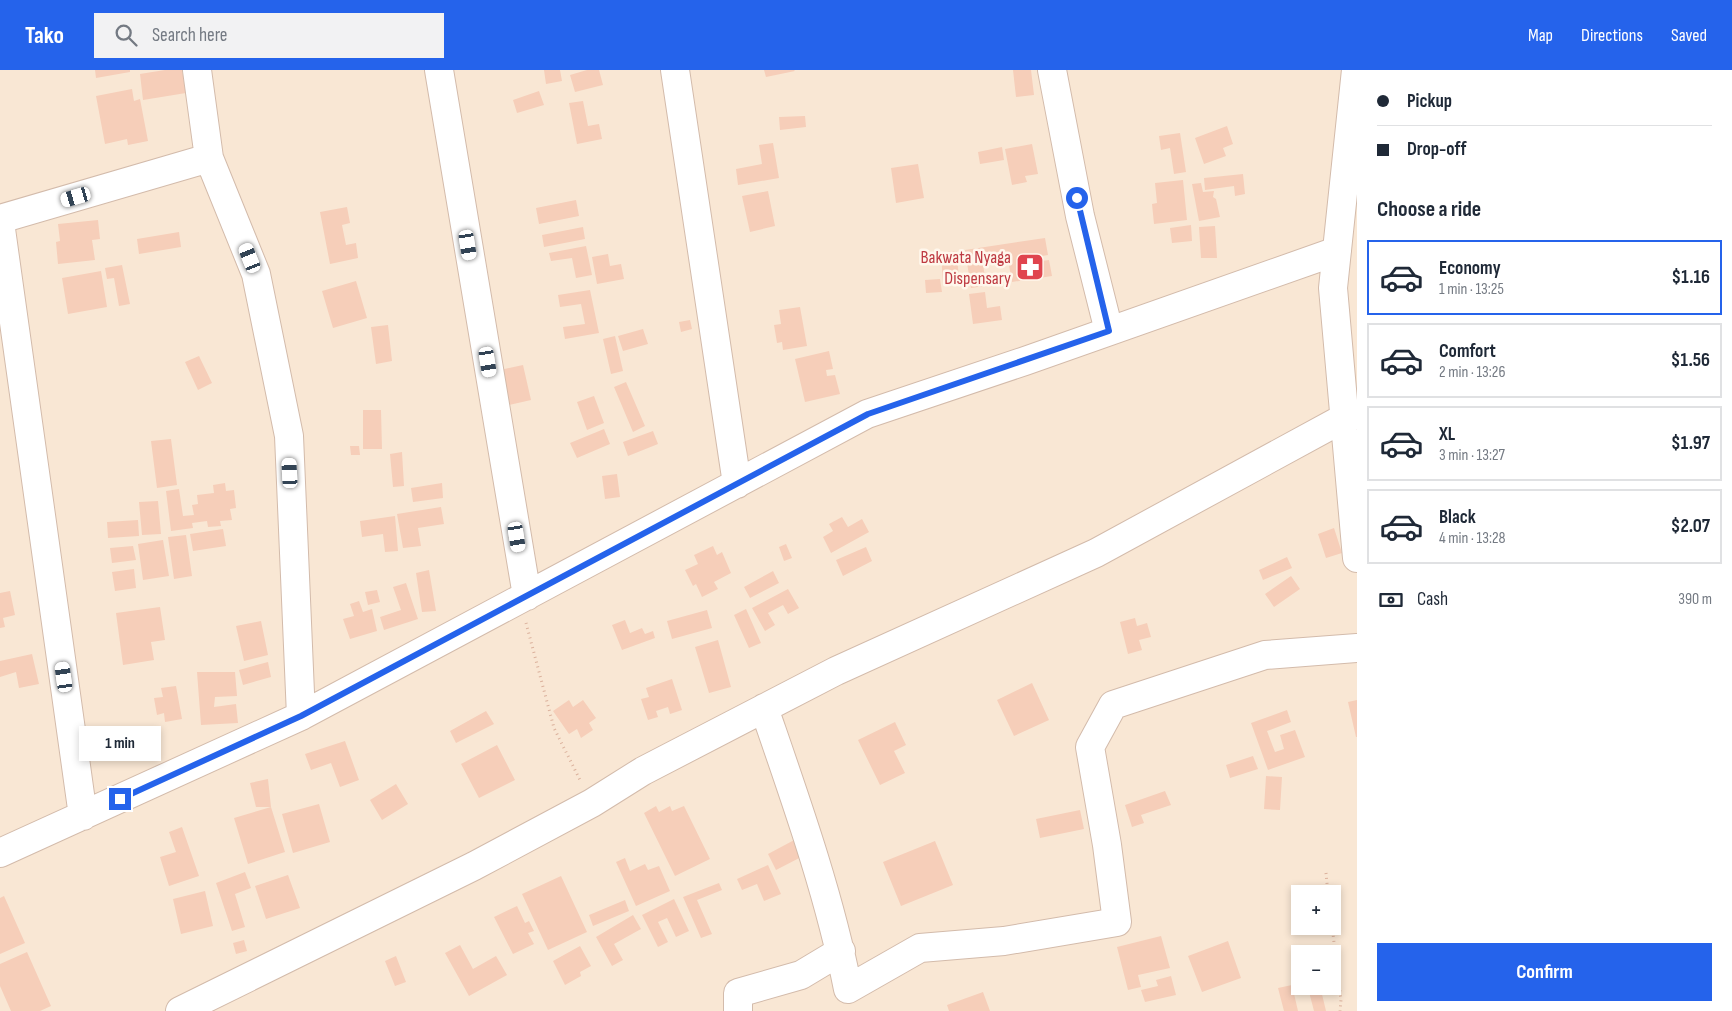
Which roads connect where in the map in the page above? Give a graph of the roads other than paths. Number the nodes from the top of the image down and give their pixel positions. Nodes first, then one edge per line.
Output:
1 (196, 70) edge
2 (439, 70) edge
3 (676, 70) edge
4 (1052, 70) edge
5 (1356, 70) edge
6 (209, 158) junction
7 (0, 220) edge
8 (1337, 250) junction
9 (1109, 331) junction
10 (1350, 417) edge
11 (738, 484) junction
12 (1357, 558) edge
13 (523, 598) junction
14 (1357, 648) edge
15 (764, 708) junction
16 (301, 716) junction
17 (83, 816) junction
18 (0, 853) edge
19 (840, 951) junction
20 (180, 1011) edge
21 (738, 1011) edge

1 - 6 street
2 - 13 street
3 - 11 street
4 - 9 street
5 - 8 street
6 - 7 street
6 - 16 street
7 - 17 street
8 - 9 street
8 - 10 street
9 - 11 street
10 - 12 street
10 - 15 street
11 - 13 street
13 - 16 street
14 - 19 street
15 - 19 street
15 - 20 street
16 - 17 street
17 - 18 street
19 - 21 street

